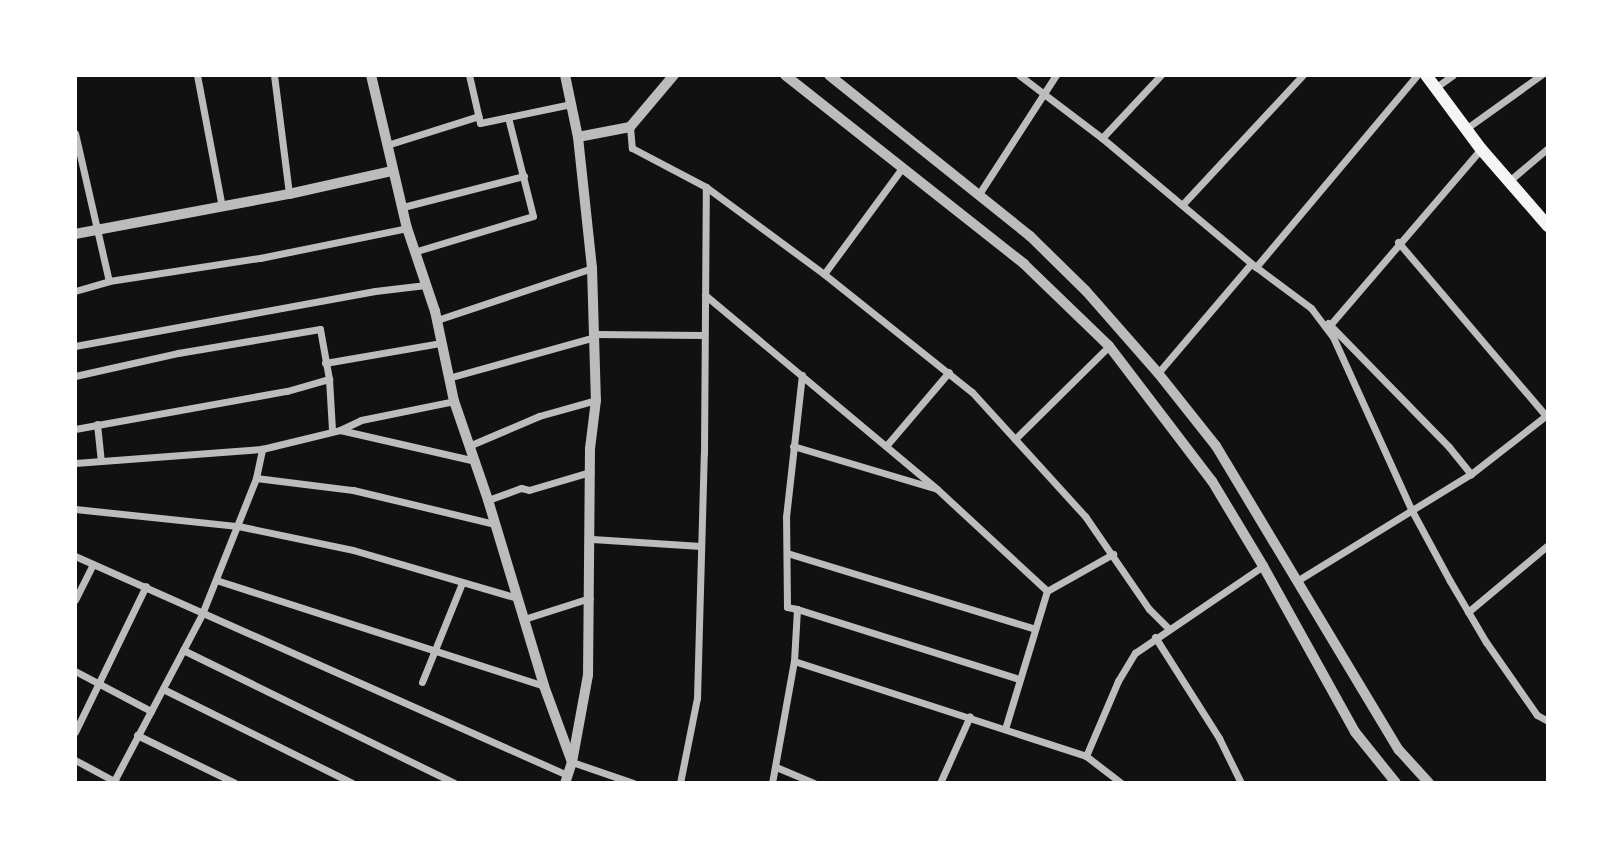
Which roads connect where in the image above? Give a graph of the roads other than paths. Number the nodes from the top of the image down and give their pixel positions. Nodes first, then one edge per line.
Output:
1 (197, 75) edge
2 (274, 75) edge
3 (371, 75) edge
4 (469, 75) edge
5 (565, 75) edge
6 (674, 75) edge
7 (785, 75) edge
8 (829, 75) edge
9 (1019, 75) edge
10 (1056, 75) edge
11 (1161, 75) edge
12 (1303, 75) edge
13 (1417, 75) edge
14 (1426, 75) edge
15 (1453, 75) edge
16 (1541, 75) edge
17 (1435, 88) junction
18 (1044, 93) junction
19 (571, 104) junction
20 (479, 116) junction
21 (508, 117) junction
22 (630, 127) junction
23 (1467, 128) junction
24 (75, 133) edge
25 (578, 137) junction
26 (1102, 138) junction
27 (387, 145) junction
28 (1548, 148) edge
29 (1481, 149) junction
30 (79, 161) edge
31 (903, 167) junction
32 (392, 171) junction
33 (524, 176) junction
34 (1509, 181) junction
35 (706, 187) junction
36 (289, 194) junction
37 (979, 194) junction
38 (1182, 205) junction
39 (222, 207) junction
40 (403, 207) junction
41 (1548, 226) edge
42 (407, 228) junction
43 (95, 230) junction
44 (75, 234) edge
45 (1398, 243) junction
46 (416, 251) junction
47 (1253, 266) junction
48 (592, 268) junction
49 (824, 274) junction
50 (109, 281) junction
51 (426, 285) junction
52 (75, 291) edge
53 (705, 295) junction
54 (1311, 308) junction
55 (437, 320) junction
56 (1330, 325) junction
57 (595, 335) junction
58 (703, 335) junction
59 (441, 343) junction
60 (75, 346) edge
61 (1109, 346) junction
62 (326, 363) junction
63 (949, 372) junction
64 (1158, 373) junction
65 (802, 375) junction
66 (75, 376) edge
67 (329, 379) junction
68 (448, 379) junction
69 (596, 400) junction
70 (454, 401) junction
71 (1547, 415) edge
72 (97, 424) junction
73 (75, 429) edge
74 (336, 430) junction
75 (1015, 439) junction
76 (471, 444) junction
77 (793, 446) junction
78 (886, 446) junction
79 (262, 449) junction
80 (101, 461) junction
81 (476, 461) junction
82 (75, 463) edge
83 (590, 472) junction
84 (1471, 474) junction
85 (256, 478) junction
86 (937, 489) junction
87 (488, 500) junction
88 (75, 509) edge
89 (1411, 509) junction
90 (495, 524) junction
91 (238, 526) junction
92 (592, 539) junction
93 (701, 545) junction
94 (1548, 545) edge
95 (786, 552) junction
96 (1113, 554) junction
97 (75, 556) edge
98 (93, 564) junction
99 (1263, 566) junction
100 (1300, 579) junction
101 (216, 580) junction
102 (462, 583) junction
103 (146, 586) junction
104 (1047, 591) junction
105 (517, 598) junction
106 (590, 598) junction
107 (75, 600) edge
108 (797, 609) junction
109 (1468, 612) junction
110 (202, 614) junction
111 (524, 620) junction
112 (1033, 628) junction
113 (1169, 629) junction
114 (1154, 637) junction
115 (183, 650) junction
116 (432, 650) junction
117 (794, 661) junction
118 (75, 670) edge
119 (1018, 679) junction
120 (100, 682) junction
121 (422, 682) dead end
122 (544, 686) junction
123 (163, 690) junction
124 (151, 711) junction
125 (970, 716) junction
126 (1548, 721) edge
127 (1005, 729) junction
128 (75, 732) edge
129 (138, 735) junction
130 (1086, 756) junction
131 (75, 761) edge
132 (572, 762) junction
133 (776, 767) junction
134 (566, 779) edge
135 (114, 782) edge
136 (235, 783) edge
137 (352, 783) edge
138 (454, 783) edge
139 (633, 783) edge
140 (680, 783) edge
141 (772, 783) edge
142 (814, 783) edge
143 (940, 783) edge
144 (1121, 783) edge
145 (1241, 783) edge
146 (1396, 783) edge
147 (1429, 783) edge

1 - 39 street
2 - 36 street
3 - 27 street
4 - 20 street
5 - 19 street
6 - 22 street
7 - 31 street
8 - 37 street
9 - 18 street
10 - 18 street
11 - 26 street
12 - 38 street
13 - 47 street
14 - 17 main road
15 - 17 street
16 - 23 street
17 - 23 main road
18 - 26 street
18 - 37 street
19 - 21 street
19 - 25 street
20 - 21 street
20 - 27 street
21 - 33 street
22 - 25 street
22 - 35 street
23 - 29 main road
24 - 30 street
25 - 48 street
26 - 38 street
27 - 32 street
28 - 34 street
29 - 34 main road
29 - 45 street
30 - 43 street
31 - 49 street
31 - 61 street
32 - 36 street
32 - 40 street
33 - 40 street
33 - 46 street
34 - 41 main road
35 - 49 street
35 - 53 street
36 - 39 street
37 - 64 street
38 - 47 street
39 - 43 street
40 - 42 street
42 - 46 street
42 - 50 street
43 - 44 street
43 - 50 street
45 - 56 street
45 - 71 street
46 - 51 street
47 - 54 street
47 - 64 street
48 - 55 street
48 - 57 street
49 - 63 street
50 - 52 street
51 - 55 street
51 - 60 street
53 - 58 street
53 - 65 street
54 - 56 street
54 - 89 street
55 - 59 street
56 - 84 street
57 - 58 street
57 - 68 street
57 - 69 street
58 - 93 street
59 - 62 street
59 - 68 street
61 - 75 street
61 - 99 street
62 - 66 street
62 - 67 street
63 - 75 street
63 - 78 street
64 - 100 street
65 - 77 street
65 - 78 street
67 - 72 street
67 - 74 street
68 - 70 street
69 - 76 street
69 - 83 street
70 - 74 street
70 - 76 street
71 - 84 street
72 - 73 street
72 - 80 street
74 - 79 street
74 - 81 street
75 - 96 street
76 - 81 street
77 - 86 street
77 - 95 street
78 - 86 street
79 - 80 street
79 - 85 street
80 - 82 street
81 - 87 street
83 - 87 street
83 - 92 street
84 - 89 street
85 - 90 street
85 - 91 street
86 - 104 street
87 - 90 street
88 - 91 street
89 - 100 street
89 - 109 street
90 - 105 street
91 - 101 street
91 - 102 street
92 - 93 street
92 - 106 street
93 - 140 street
94 - 109 street
95 - 108 street
95 - 112 street
96 - 104 street
96 - 113 street
97 - 98 street
98 - 103 street
98 - 107 street
99 - 113 street
99 - 146 street
100 - 147 street
101 - 110 street
101 - 116 street
102 - 105 street
102 - 116 street
103 - 110 street
103 - 120 street
104 - 112 street
105 - 111 street
106 - 111 street
106 - 132 street
108 - 117 street
108 - 119 street
109 - 126 street
110 - 115 street
110 - 134 street
111 - 122 street
112 - 119 street
113 - 114 street
114 - 130 street
114 - 145 street
115 - 123 street
115 - 138 street
116 - 121 street
116 - 122 street
117 - 125 street
117 - 133 street
118 - 120 street
119 - 127 street
120 - 124 street
120 - 128 street
122 - 132 street
123 - 124 street
123 - 137 street
124 - 129 street
125 - 127 street
125 - 143 street
127 - 130 street
129 - 135 street
129 - 136 street
130 - 144 street
131 - 135 street
132 - 134 street
132 - 139 street
133 - 141 street
133 - 142 street

